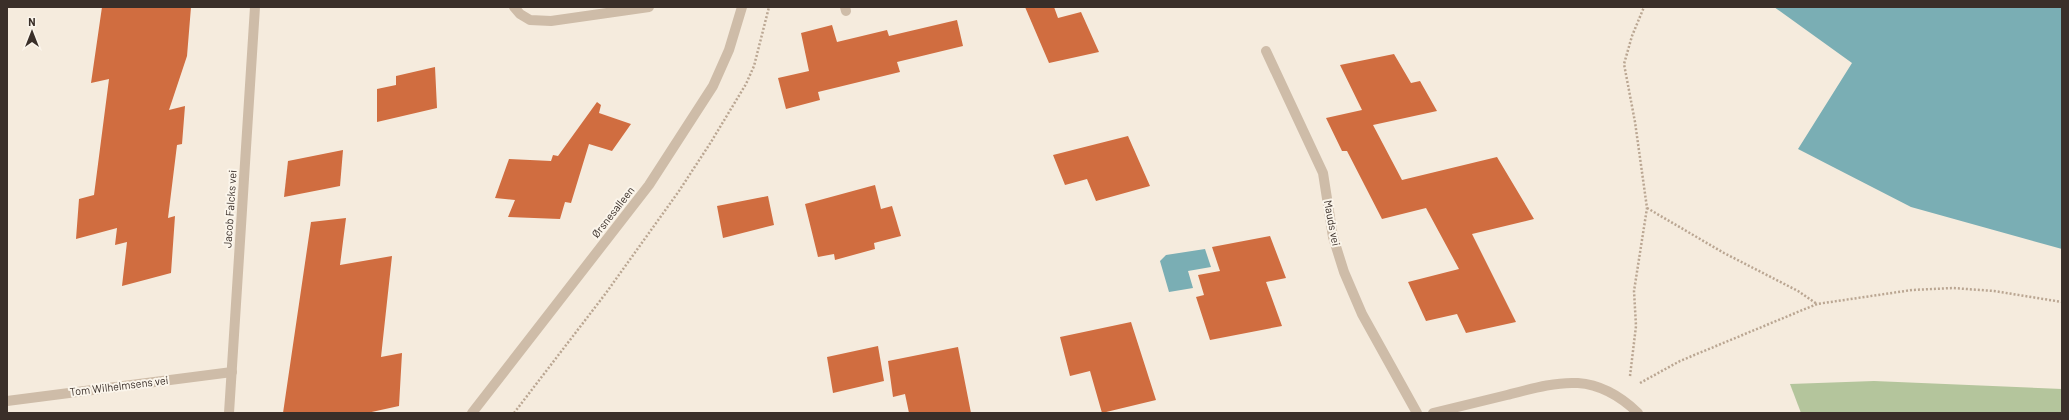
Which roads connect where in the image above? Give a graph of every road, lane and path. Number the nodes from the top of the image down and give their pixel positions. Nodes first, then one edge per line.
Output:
1 (255, 7) edge
2 (514, 7) edge
3 (649, 7) edge
4 (742, 7) edge
5 (1644, 7) edge
6 (1266, 51) dead end
7 (1647, 208) junction
8 (2062, 302) edge
9 (1817, 304) junction
10 (232, 372) junction
11 (7, 401) edge
12 (1627, 402) junction
13 (229, 413) edge
14 (472, 413) edge
15 (1417, 413) edge
16 (1433, 413) edge
17 (1638, 413) edge

1 - 10 street, Jacob Falcks vei
2 - 3 street
4 - 14 street, Ørsnesalleen
5 - 7 path
6 - 15 street, Mauds vei
7 - 9 path
7 - 12 path
8 - 9 path
9 - 12 path
10 - 11 street, Tom Wilhelmsens vei
10 - 13 street, Jacob Falcks vei
12 - 16 street
12 - 17 street

